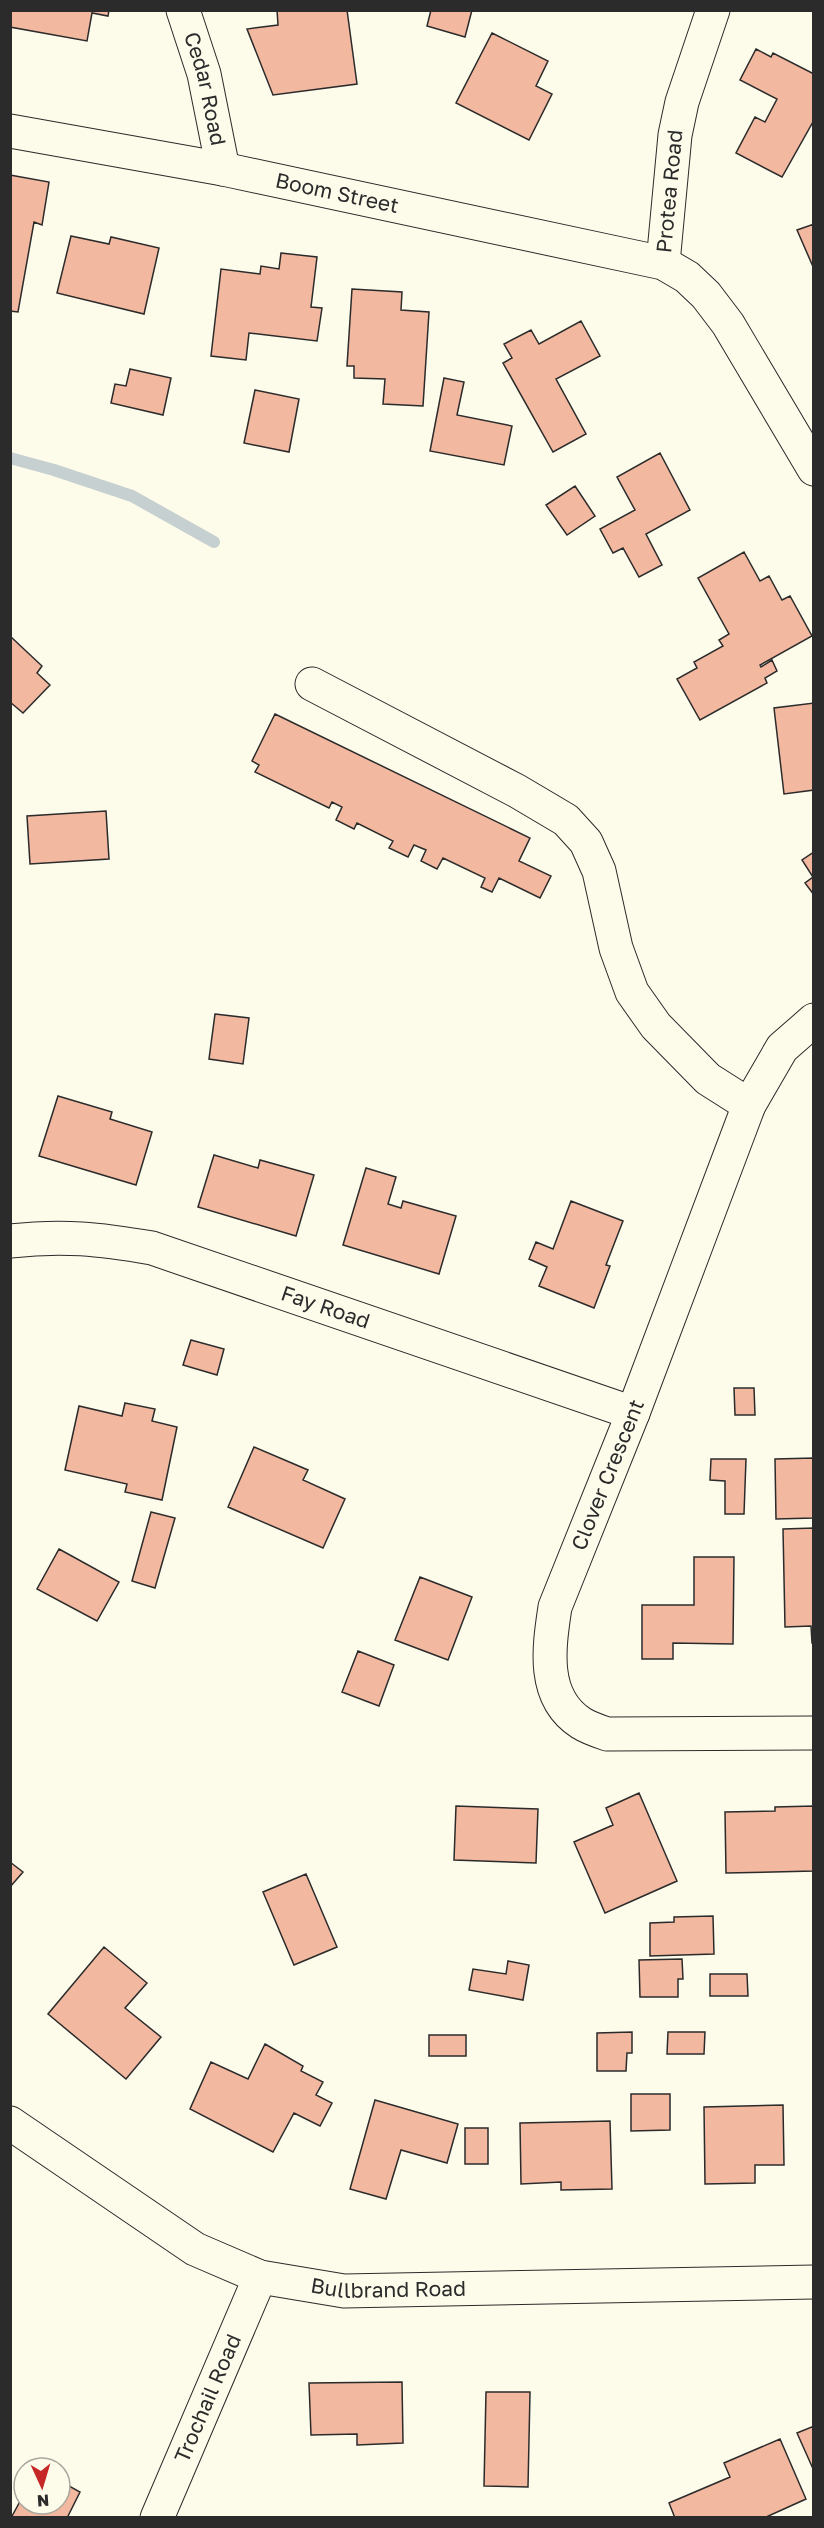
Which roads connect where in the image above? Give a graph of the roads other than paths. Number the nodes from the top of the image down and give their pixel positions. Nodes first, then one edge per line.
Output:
1 (183, 10) edge
2 (713, 10) edge
3 (10, 131) edge
4 (224, 169) junction
5 (663, 263) junction
6 (813, 469) edge
7 (312, 684) dead end
8 (813, 1020) edge
9 (748, 1105) junction
10 (10, 1241) edge
11 (633, 1413) junction
12 (813, 1733) edge
13 (10, 2123) edge
14 (260, 2277) junction
15 (813, 2282) edge
16 (157, 2517) edge

1 - 4 street, Cedar Road
2 - 5 street, Protea Road
3 - 4 street, Boom Street
4 - 5 street, Boom Street
5 - 6 street, Protea Road
7 - 9 street
8 - 9 street, Clover Crescent
9 - 11 street, Clover Crescent
10 - 11 street, Fay Road
11 - 12 street, Clover Crescent
13 - 14 street, Bullbrand Road
14 - 15 street, Bullbrand Road
14 - 16 street, Trochail Road

